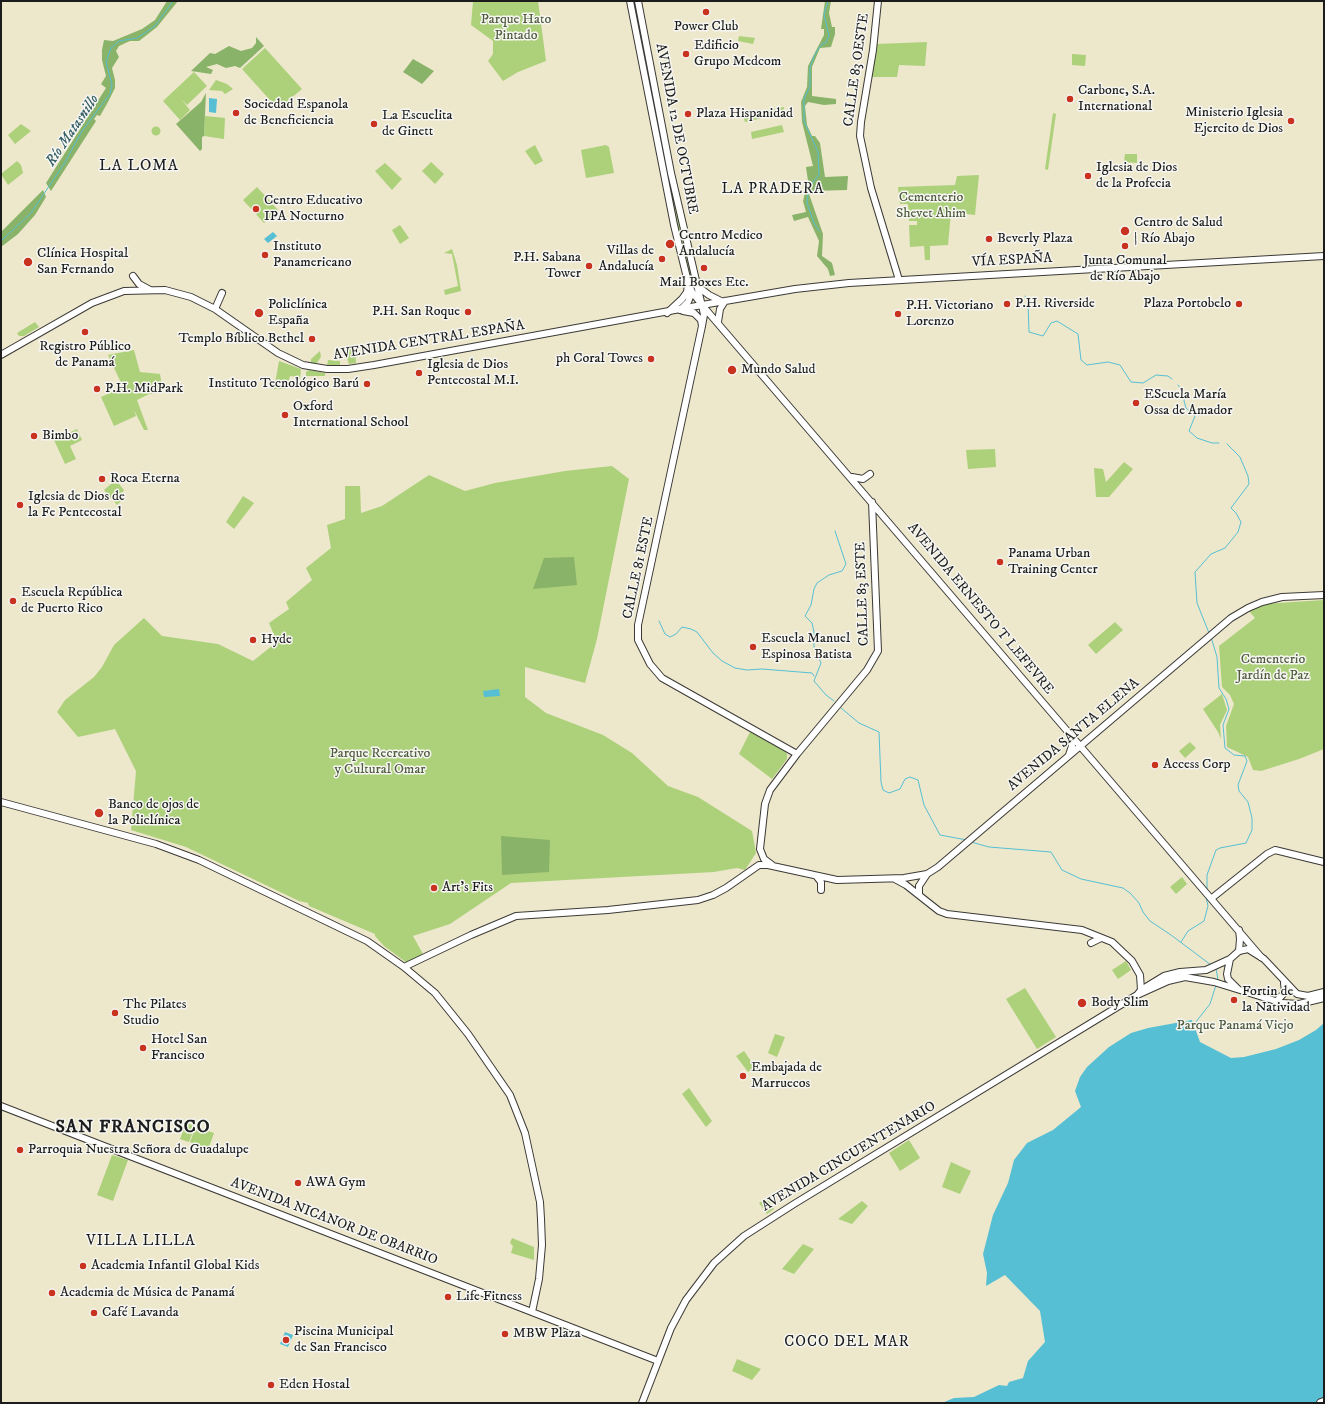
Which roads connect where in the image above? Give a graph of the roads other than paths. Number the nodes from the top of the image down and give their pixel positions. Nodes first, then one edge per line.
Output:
1 (630, 1) edge
2 (638, 1) edge
3 (878, 1) edge
4 (658, 101) junction
5 (650, 105) junction
6 (1324, 256) edge
7 (899, 280) junction
8 (688, 282) junction
9 (697, 286) junction
10 (150, 290) junction
11 (124, 291) junction
12 (692, 292) junction
13 (222, 293) dead end
14 (724, 301) junction
15 (702, 305) junction
16 (215, 309) junction
17 (680, 310) junction
18 (667, 313) junction
19 (717, 320) junction
20 (702, 326) junction
21 (1, 355) edge
22 (870, 474) dead end
23 (852, 478) junction
24 (872, 502) junction
25 (885, 516) junction
26 (873, 522) junction
27 (1324, 595) edge
28 (1069, 732) junction
29 (1080, 746) junction
30 (798, 754) junction
31 (1067, 757) junction
32 (1, 802) edge
33 (760, 849) junction
34 (1324, 862) edge
35 (772, 866) junction
36 (755, 867) junction
37 (927, 874) junction
38 (818, 877) junction
39 (894, 879) junction
40 (821, 890) dead end
41 (918, 895) junction
42 (1210, 896) junction
43 (1238, 929) junction
44 (1101, 938) junction
45 (1091, 942) dead end
46 (1239, 951) junction
47 (1230, 959) junction
48 (1264, 959) junction
49 (404, 968) junction
50 (1140, 975) junction
51 (1152, 982) junction
52 (1283, 982) junction
53 (1240, 991) junction
54 (1139, 992) junction
55 (1324, 992) edge
56 (1324, 998) edge
57 (1276, 1002) junction
58 (1, 1106) edge
59 (532, 1312) junction
60 (658, 1361) junction
61 (642, 1403) edge

1 - 5 main road, AVENIDA 12 DE OCTUBRE
2 - 4 main road, AVENIDA 12 DE OCTUBRE
3 - 7 main road, CALLE 83 OESTE
4 - 5 main road
4 - 9 main road, AVENIDA 12 DE OCTUBRE
5 - 8 main road, AVENIDA 12 DE OCTUBRE
6 - 7 main road, VÍA ESPAÑA
7 - 14 main road, VÍA ESPAÑA
8 - 12 main road, AVENIDA 12 DE OCTUBRE
8 - 18 main road
9 - 14 main road
9 - 15 main road, AVENIDA 12 DE OCTUBRE
10 - 11 main road, AVENIDA CENTRAL ESPAÑA
10 - 11 main road
10 - 16 main road, AVENIDA CENTRAL ESPAÑA
11 - 21 main road, AVENIDA CENTRAL ESPAÑA
12 - 15 main road, AVENIDA 12 DE OCTUBRE
12 - 17 main road
13 - 16 main road
14 - 15 main road, VÍA ESPAÑA
14 - 19 main road
15 - 17 main road, AVENIDA CENTRAL ESPAÑA
15 - 19 main road, AVENIDA ERNESTO T LEFEVRE
15 - 20 main road, CALLE 81 ESTE
16 - 18 main road, AVENIDA CENTRAL ESPAÑA
17 - 18 main road, AVENIDA CENTRAL ESPAÑA
17 - 20 main road
19 - 20 main road
19 - 23 main road, AVENIDA ERNESTO T LEFEVRE
20 - 30 main road, CALLE 81 ESTE
22 - 23 main road
23 - 24 main road, AVENIDA ERNESTO T LEFEVRE
24 - 25 main road, AVENIDA ERNESTO T LEFEVRE
24 - 26 main road, CALLE 83 ESTE
25 - 26 main road
25 - 28 main road, AVENIDA ERNESTO T LEFEVRE
26 - 30 main road, CALLE 83 ESTE
27 - 29 main road, AVENIDA SANTA ELENA
28 - 29 main road, AVENIDA ERNESTO T LEFEVRE
28 - 31 main road
29 - 31 main road, AVENIDA SANTA ELENA
29 - 42 main road, AVENIDA ERNESTO T LEFEVRE
30 - 33 main road, CALLE 83 ESTE
31 - 37 main road, AVENIDA SANTA ELENA
32 - 49 main road
33 - 35 main road
33 - 36 main road, CALLE 83 ESTE
34 - 42 main road
35 - 36 main road, AVENIDA SANTA ELENA
35 - 38 main road, AVENIDA SANTA ELENA
36 - 49 main road
37 - 39 main road, AVENIDA SANTA ELENA
37 - 41 main road
38 - 39 main road, AVENIDA SANTA ELENA
38 - 40 main road
39 - 41 main road
41 - 44 main road
42 - 43 main road, AVENIDA ERNESTO T LEFEVRE
43 - 46 main road
43 - 48 main road, AVENIDA ERNESTO T LEFEVRE
44 - 45 main road
44 - 50 main road
46 - 47 main road, AVENIDA CINCUENTENARIO
46 - 48 main road
47 - 51 main road, AVENIDA CINCUENTENARIO
47 - 53 main road
48 - 52 main road
49 - 59 main road
50 - 51 main road
50 - 54 main road
51 - 54 main road, AVENIDA CINCUENTENARIO
52 - 55 main road
52 - 57 main road
53 - 54 main road, AVENIDA CINCUENTENARIO
53 - 57 main road, AVENIDA CINCUENTENARIO
54 - 60 main road, AVENIDA CINCUENTENARIO
56 - 57 main road, AVENIDA CINCUENTENARIO
58 - 59 main road, AVENIDA NICANOR DE OBARRIO
59 - 60 main road, AVENIDA NICANOR DE OBARRIO
60 - 61 main road, AVENIDA CINCUENTENARIO

